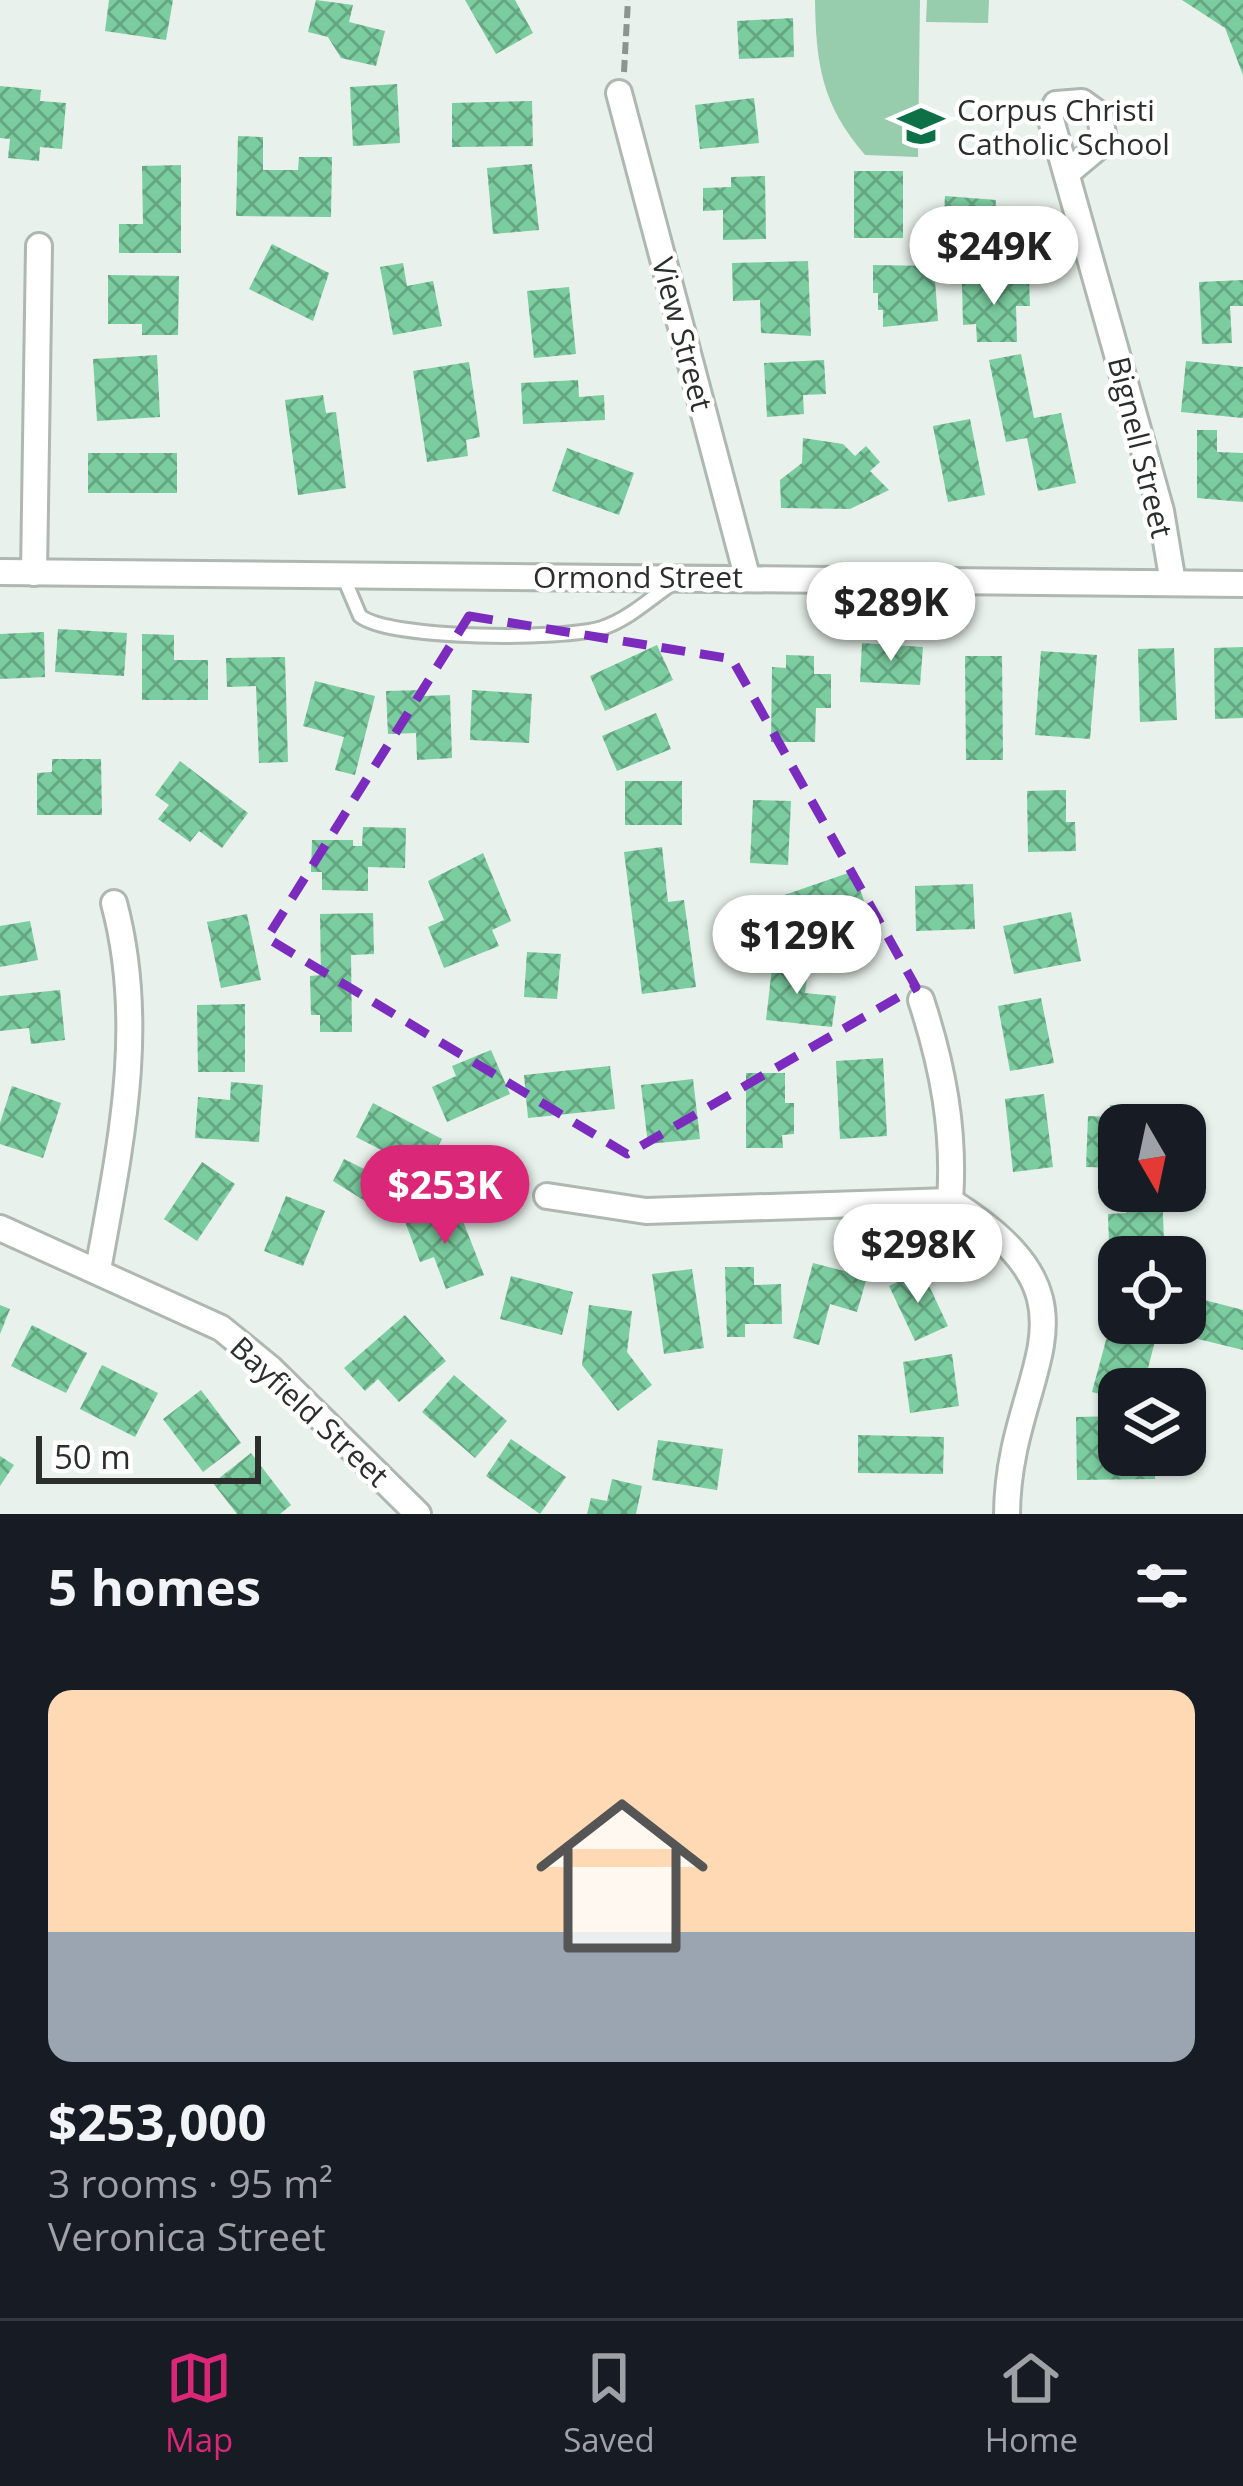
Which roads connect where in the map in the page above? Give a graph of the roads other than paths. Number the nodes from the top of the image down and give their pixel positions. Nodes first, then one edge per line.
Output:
1 (620, 93) road end
2 (1067, 173) dead end
3 (39, 245) dead end
4 (0, 572) edge
5 (34, 573) junction
6 (343, 576) junction
7 (747, 576) junction
8 (680, 578) junction
9 (1173, 583) junction
10 (1243, 584) edge
11 (114, 903) dead end
12 (922, 1000) dead end
13 (547, 1196) dead end
14 (950, 1201) junction
15 (0, 1228) edge
16 (98, 1270) junction
17 (418, 1514) edge
18 (1007, 1514) edge

1 - 7 street, View Street
2 - 9 street, Bignell Street
3 - 5 street
4 - 5 street, Ormond Street
5 - 6 street, Ormond Street
6 - 8 street, Ormond Street
6 - 8 lane
7 - 8 street, Ormond Street
7 - 9 street, Ormond Street
9 - 10 street, Ormond Street
11 - 16 street
12 - 14 street
13 - 14 street
14 - 18 street
15 - 16 street, Bayfield Street
16 - 17 street, Bayfield Street

